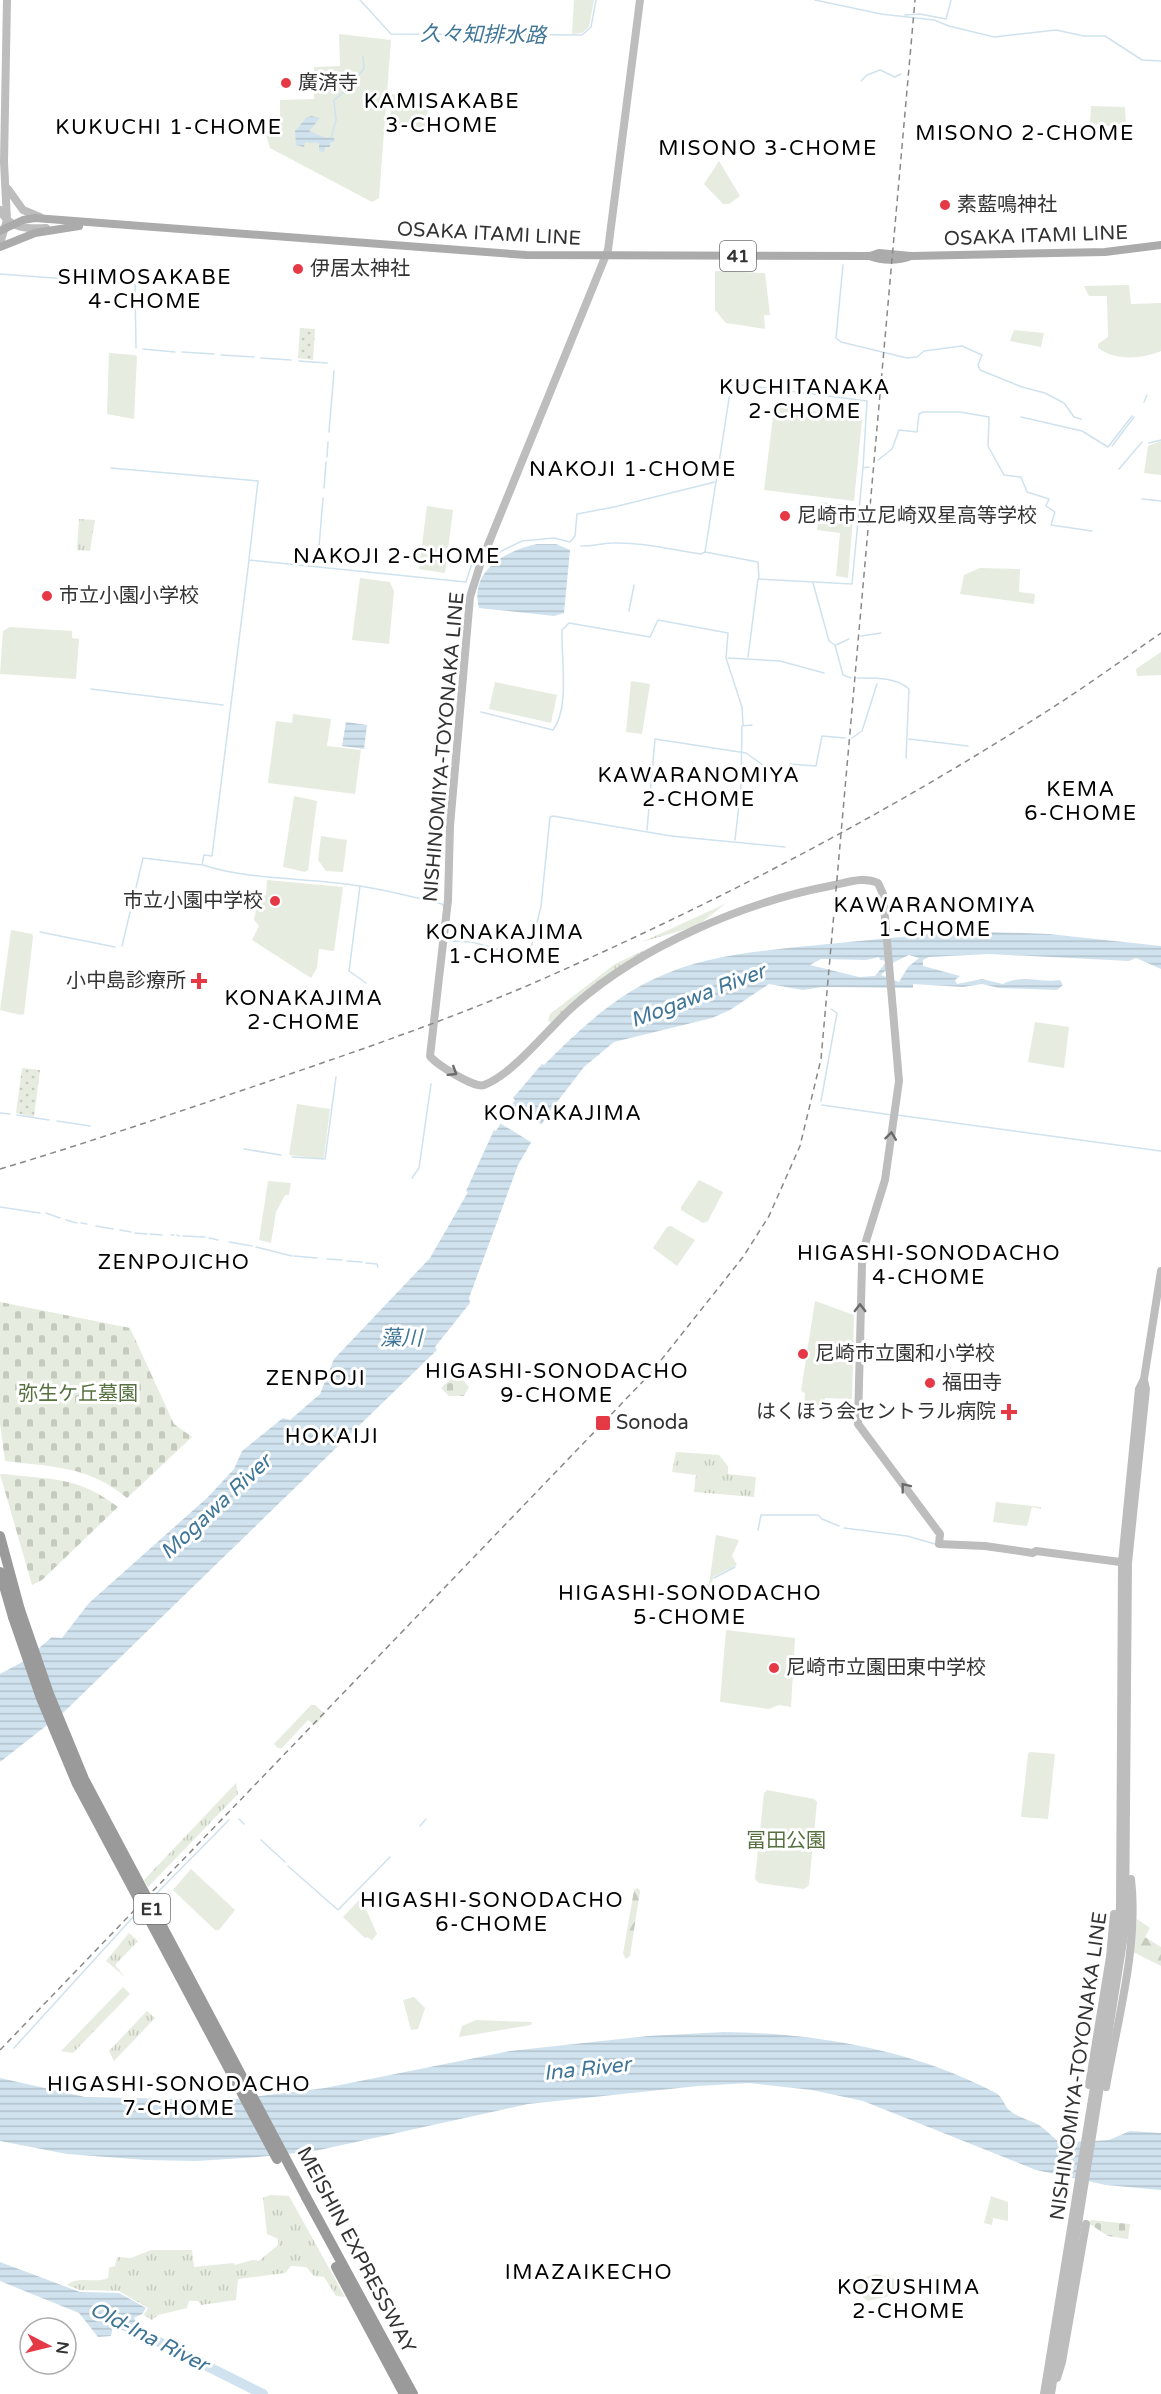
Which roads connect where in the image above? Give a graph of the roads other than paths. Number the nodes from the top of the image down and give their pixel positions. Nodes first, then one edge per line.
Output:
1 (7, 0) edge
2 (640, 0) edge
3 (5, 173) junction
4 (0, 210) edge
5 (42, 218) junction
6 (107, 225) junction
7 (6, 226) edge
8 (65, 226) junction
9 (0, 245) edge
10 (1161, 245) edge
11 (605, 255) junction
12 (1161, 1270) edge
13 (0, 1536) edge
14 (1125, 1562) junction
15 (0, 1572) edge
16 (17, 1614) junction
17 (1128, 1851) junction
18 (1120, 1870) junction
19 (1115, 1985) junction
20 (1089, 2085) dead end
21 (1106, 2087) dead end
22 (302, 2198) junction
23 (1086, 2224) dead end
24 (1065, 2289) junction
25 (1052, 2390) edge
26 (404, 2394) edge
27 (413, 2394) edge
28 (1044, 2394) edge

1 - 3 main road
2 - 11 main road, NISHINOMIYA-TOYONAKA LINE
3 - 5 main road
3 - 7 main road
4 - 7 main road
5 - 6 main road, OSAKA ITAMI LINE / 41
5 - 7 main road, OSAKA ITAMI LINE / 41
6 - 8 main road, OSAKA ITAMI LINE / 41
6 - 11 main road, OSAKA ITAMI LINE / 41
7 - 8 main road
7 - 9 main road
8 - 9 main road, OSAKA ITAMI LINE / 41
10 - 11 main road, OSAKA ITAMI LINE / 41
11 - 14 main road, NISHINOMIYA-TOYONAKA LINE
12 - 14 main road, NISHINOMIYA-TOYONAKA LINE
13 - 16 highway, MEISHIN EXPRESSWAY / E1
14 - 17 main road, NISHINOMIYA-TOYONAKA LINE
14 - 18 main road, NISHINOMIYA-TOYONAKA LINE
15 - 16 highway, MEISHIN EXPRESSWAY / E1
16 - 22 highway, MEISHIN EXPRESSWAY / E1, bridge
17 - 19 main road, NISHINOMIYA-TOYONAKA LINE
17 - 21 main road
18 - 19 main road, NISHINOMIYA-TOYONAKA LINE
18 - 20 main road
19 - 24 main road, NISHINOMIYA-TOYONAKA LINE
22 - 26 highway, MEISHIN EXPRESSWAY / E1
22 - 27 highway, MEISHIN EXPRESSWAY / E1
23 - 25 main road
24 - 25 main road, NISHINOMIYA-TOYONAKA LINE
24 - 28 main road, NISHINOMIYA-TOYONAKA LINE

